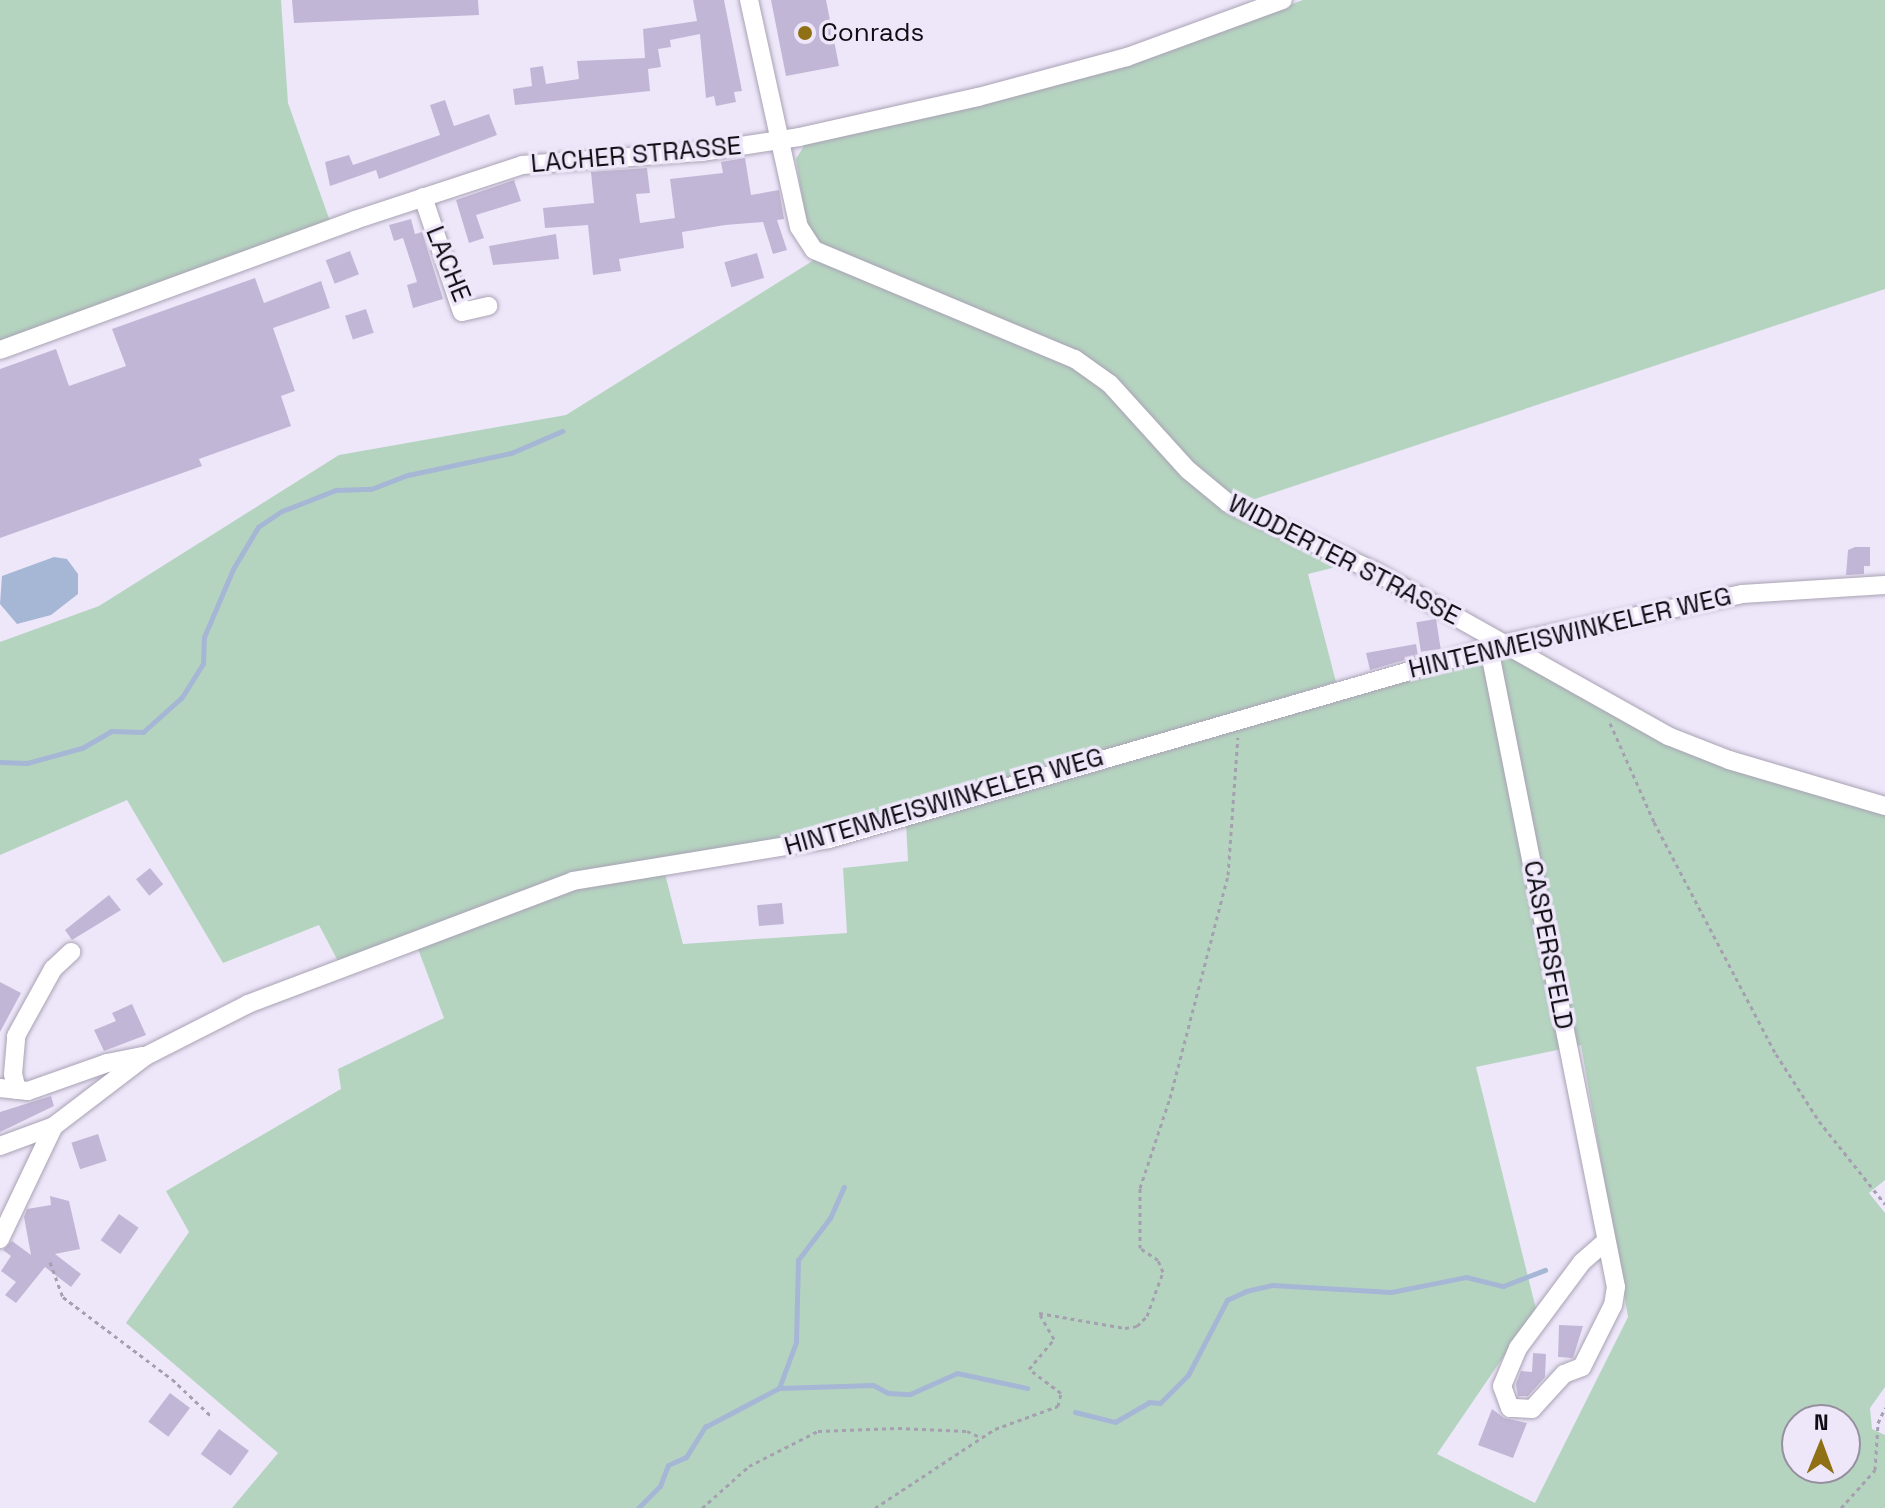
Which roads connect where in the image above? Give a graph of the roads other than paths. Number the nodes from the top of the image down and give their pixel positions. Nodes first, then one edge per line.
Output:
1 (749, 0) edge
2 (1283, 0) edge
3 (782, 140) junction
4 (423, 197) junction
5 (488, 306) dead end
6 (0, 350) edge
7 (1885, 585) edge
8 (1496, 646) junction
9 (1885, 806) edge
10 (71, 952) dead end
11 (146, 1056) junction
12 (9, 1089) edge
13 (54, 1126) junction
14 (0, 1146) edge
15 (0, 1239) edge
16 (1605, 1242) junction

1 - 3 street, WIDDERTER STRASSE
2 - 3 street, LACHER STRASSE
3 - 4 street, LACHER STRASSE
3 - 8 street, WIDDERTER STRASSE
4 - 5 street, LACHE
4 - 6 street, LACHER STRASSE
7 - 8 street, HINTENMEISWINKELER WEG
8 - 9 street, WIDDERTER STRASSE
8 - 11 street, HINTENMEISWINKELER WEG
8 - 16 street, CASPERSFELD
10 - 12 street
11 - 12 street
11 - 13 street, HINTENMEISWINKELER WEG
13 - 14 street, HINTENMEISWINKELER WEG
13 - 15 street
16 - 16 street, CASPERSFELD

